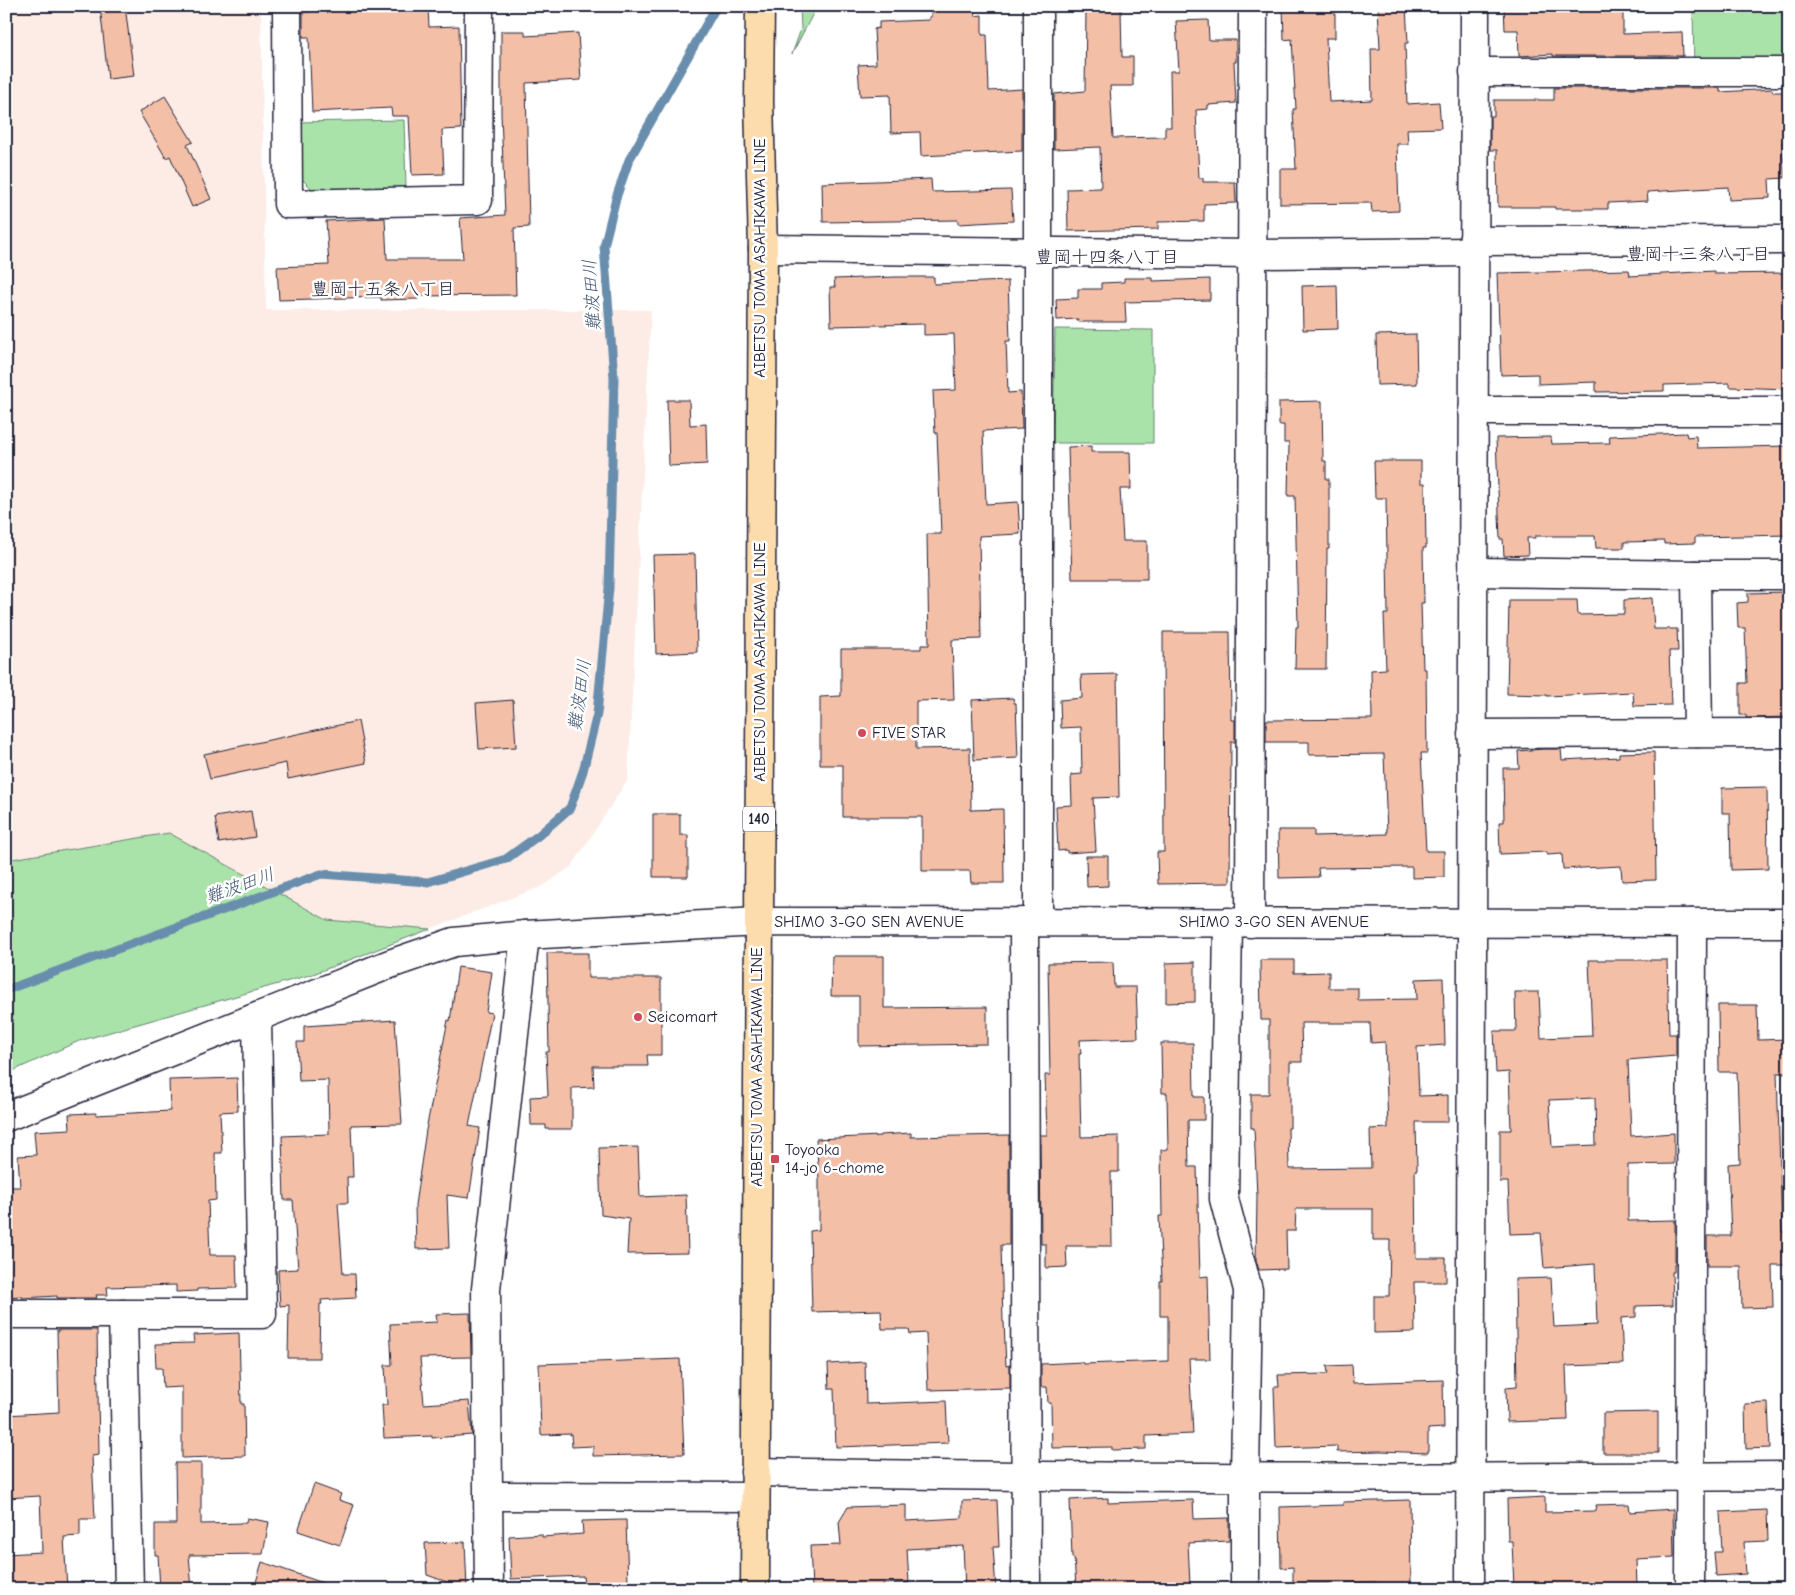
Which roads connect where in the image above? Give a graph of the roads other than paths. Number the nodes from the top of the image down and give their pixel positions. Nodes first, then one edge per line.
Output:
1 (287, 6) edge
2 (478, 6) edge
3 (760, 6) edge
4 (1038, 6) edge
5 (1253, 6) edge
6 (1474, 6) edge
7 (1474, 72) junction
8 (1789, 72) edge
9 (1789, 240) edge
10 (1473, 246) junction
11 (763, 249) junction
12 (1037, 250) junction
13 (1253, 254) junction
14 (1473, 410) junction
15 (1789, 411) edge
16 (1473, 572) junction
17 (1696, 575) junction
18 (1789, 575) edge
19 (1698, 733) junction
20 (1789, 733) edge
21 (1472, 734) junction
22 (758, 922) junction
23 (1031, 922) junction
24 (1472, 922) junction
25 (1692, 922) junction
26 (1239, 923) junction
27 (1789, 923) edge
28 (526, 934) junction
29 (257, 1018) junction
30 (6, 1117) edge
31 (6, 1314) edge
32 (123, 1314) junction
33 (1470, 1476) junction
34 (1690, 1476) junction
35 (1789, 1476) edge
36 (1026, 1477) junction
37 (1244, 1478) junction
38 (755, 1485) junction
39 (488, 1496) junction
40 (129, 1589) edge
41 (489, 1589) edge
42 (755, 1589) edge
43 (1026, 1589) edge
44 (1245, 1589) edge
45 (1470, 1589) edge
46 (1690, 1589) edge

1 - 2 street
3 - 11 main road, AIBETSU TOMA ASAHIKAWA LINE / 140
4 - 12 street
5 - 13 street
6 - 7 street
7 - 8 street
7 - 10 street
9 - 10 street
10 - 13 street
10 - 14 street
11 - 12 street
11 - 22 main road, AIBETSU TOMA ASAHIKAWA LINE / 140
12 - 13 street
12 - 23 street
13 - 26 street
14 - 15 street
14 - 16 street
16 - 17 street
16 - 21 street
17 - 18 street
17 - 19 street
19 - 20 street
19 - 21 street
21 - 24 street
22 - 23 street, SHIMO 3-GO SEN AVENUE
22 - 28 street, SHIMO 3-GO SEN AVENUE
22 - 38 main road, AIBETSU TOMA ASAHIKAWA LINE / 140
23 - 26 street, SHIMO 3-GO SEN AVENUE
23 - 36 street
24 - 25 street, SHIMO 3-GO SEN AVENUE
24 - 26 street, SHIMO 3-GO SEN AVENUE
24 - 33 street
25 - 27 street, SHIMO 3-GO SEN AVENUE
25 - 34 street
26 - 37 street
28 - 29 street, SHIMO 3-GO SEN AVENUE
28 - 39 street
29 - 30 street, SHIMO 3-GO SEN AVENUE
29 - 32 street
31 - 32 street
32 - 40 street
33 - 34 street
33 - 37 street
33 - 45 street
34 - 35 street
34 - 46 street
36 - 37 street
36 - 38 street
36 - 43 street
37 - 44 street
38 - 39 street
38 - 42 main road, AIBETSU TOMA ASAHIKAWA LINE / 140
39 - 41 street

